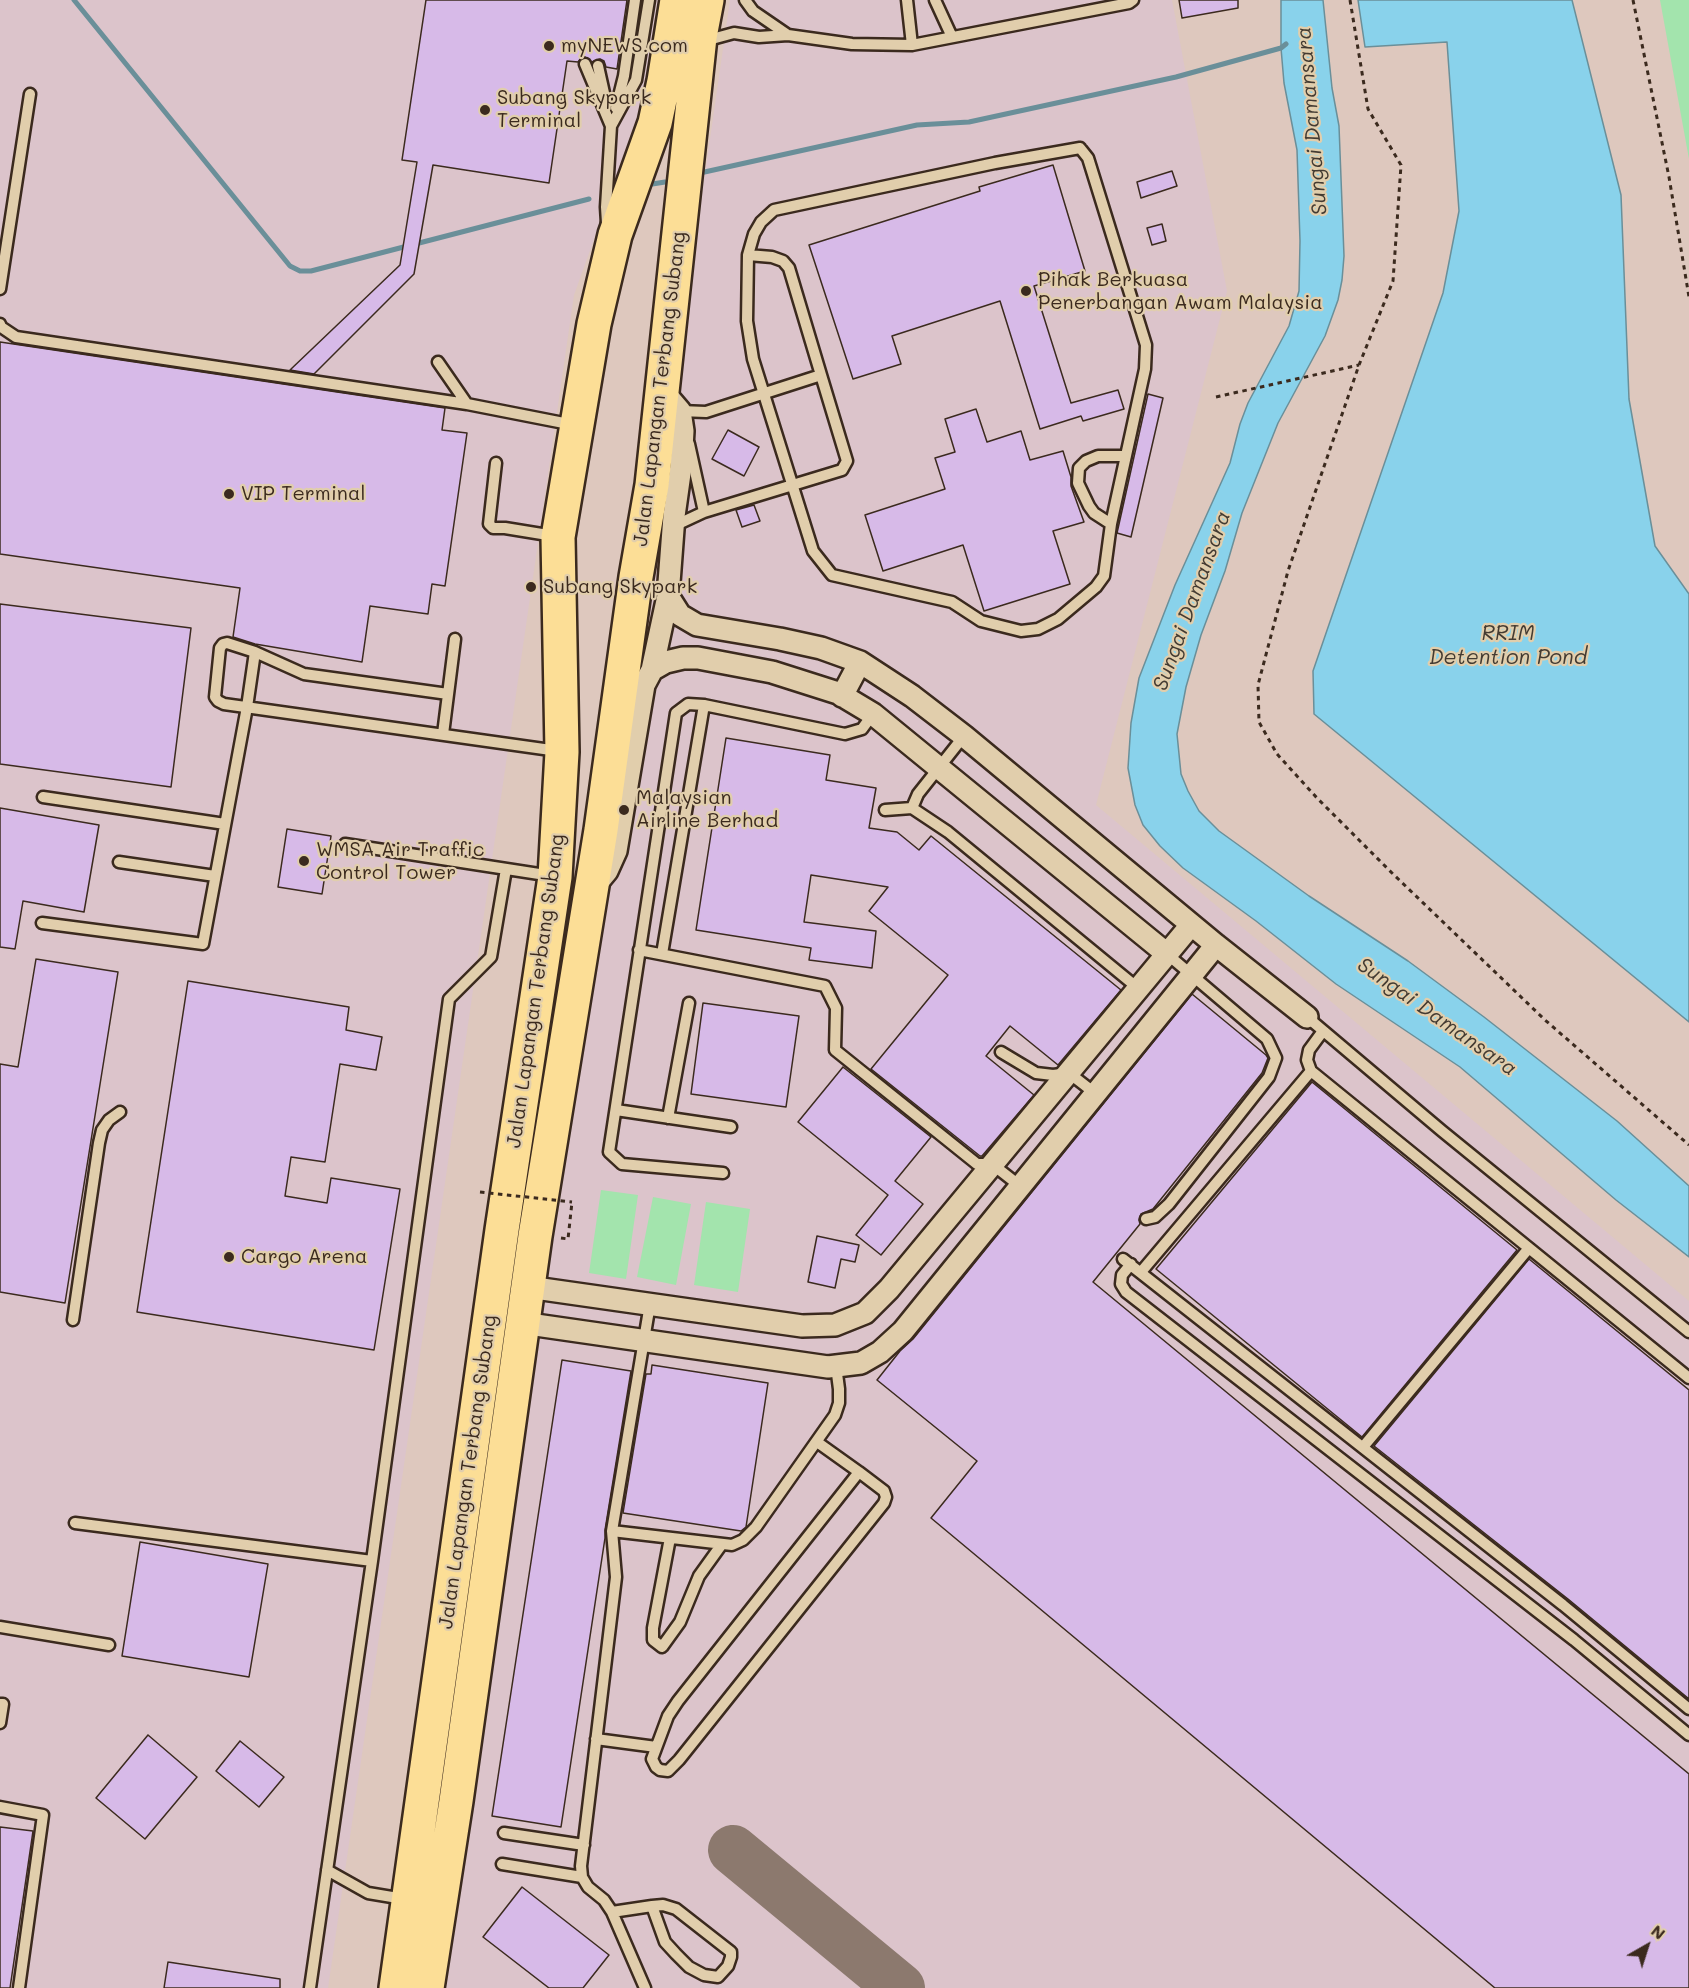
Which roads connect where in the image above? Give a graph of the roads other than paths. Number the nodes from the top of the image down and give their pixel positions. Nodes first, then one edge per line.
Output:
1 (635, 0) edge
2 (649, 0) edge
3 (677, 0) edge
4 (706, 0) edge
5 (745, 0) edge
6 (907, 0) edge
7 (935, 0) edge
8 (1133, 0) edge
9 (788, 35) junction
10 (952, 37) junction
11 (912, 45) junction
12 (699, 54) junction
13 (585, 64) dead end
14 (598, 66) dead end
15 (30, 94) dead end
16 (611, 126) junction
17 (615, 236) junction
18 (748, 255) junction
19 (0, 289) edge
20 (0, 324) edge
21 (438, 362) dead end
22 (821, 375) junction
23 (763, 393) junction
24 (467, 404) junction
25 (677, 404) junction
26 (577, 425) junction
27 (1126, 456) junction
28 (496, 463) dead end
29 (792, 486) junction
30 (704, 512) junction
31 (1111, 524) junction
32 (674, 526) junction
33 (558, 537) junction
34 (668, 596) junction
35 (455, 639) dead end
36 (780, 639) junction
37 (255, 652) junction
38 (860, 662) junction
39 (652, 670) junction
40 (772, 672) junction
41 (448, 694) junction
42 (843, 696) junction
43 (704, 705) junction
44 (247, 707) junction
45 (873, 714) junction
46 (442, 734) junction
47 (964, 736) junction
48 (562, 752) junction
49 (940, 768) junction
50 (43, 797) dead end
51 (912, 808) junction
52 (885, 810) dead end
53 (225, 824) junction
54 (345, 844) dead end
55 (119, 862) dead end
56 (506, 869) junction
57 (215, 876) junction
58 (555, 877) junction
59 (591, 889) junction
60 (42, 923) dead end
61 (1191, 925) junction
62 (1216, 945) junction
63 (639, 950) junction
64 (662, 954) junction
65 (1167, 954) junction
66 (1191, 976) junction
67 (1139, 989) junction
68 (689, 1003) dead end
69 (1307, 1017) joint
70 (1323, 1031) junction
71 (1000, 1052) dead end
72 (1311, 1071) junction
73 (1069, 1073) junction
74 (1096, 1094) junction
75 (616, 1110) junction
76 (120, 1112) dead end
77 (668, 1118) junction
78 (731, 1127) dead end
79 (992, 1164) junction
80 (723, 1173) dead end
81 (1020, 1186) junction
82 (1146, 1219) dead end
83 (1529, 1248) junction
84 (1141, 1272) junction
85 (528, 1287) junction
86 (650, 1304) junction
87 (73, 1320) dead end
88 (522, 1323) junction
89 (1689, 1332) edge
90 (643, 1340) junction
91 (837, 1366) junction
92 (1689, 1378) edge
93 (817, 1442) junction
94 (1363, 1447) junction
95 (859, 1472) junction
96 (75, 1523) dead end
97 (612, 1531) junction
98 (670, 1538) junction
99 (722, 1544) junction
100 (372, 1561) junction
101 (0, 1627) edge
102 (109, 1645) dead end
103 (0, 1704) edge
104 (1689, 1709) edge
105 (0, 1723) edge
106 (1689, 1735) edge
107 (596, 1739) junction
108 (656, 1747) junction
109 (0, 1807) edge
110 (504, 1833) dead end
111 (584, 1845) junction
112 (502, 1864) dead end
113 (327, 1870) junction
114 (582, 1877) junction
115 (409, 1900) junction
116 (652, 1906) junction
117 (612, 1912) junction
118 (19, 1988) edge
119 (310, 1988) edge
120 (396, 1988) edge
121 (428, 1988) edge
122 (645, 1988) edge

1 - 16 lane
2 - 16 lane
3 - 17 main road, Jalan Lapangan Terbang Subang
4 - 12 main road, Jalan Lapangan Terbang Subang
5 - 9 lane
6 - 11 lane
7 - 10 lane
8 - 10 lane
9 - 11 lane
9 - 12 lane
10 - 11 lane
12 - 25 main road, Jalan Lapangan Terbang Subang
13 - 16 lane
14 - 16 lane
15 - 19 lane
16 - 17 lane
17 - 26 main road, Jalan Lapangan Terbang Subang
18 - 22 lane
18 - 23 lane
18 - 27 lane
20 - 24 lane
21 - 24 lane
22 - 23 lane
22 - 29 lane
23 - 25 lane
23 - 29 lane
24 - 26 lane
25 - 30 lane
25 - 32 street
25 - 59 main road, Jalan Lapangan Terbang Subang
26 - 33 main road, Jalan Lapangan Terbang Subang
27 - 31 lane
27 - 31 lane
28 - 33 lane
29 - 30 lane
29 - 31 lane
30 - 32 lane
32 - 34 street
33 - 48 main road, Jalan Lapangan Terbang Subang
34 - 36 street
34 - 39 street
35 - 41 lane
36 - 38 street
36 - 40 street
37 - 41 lane
37 - 44 lane
37 - 44 lane
38 - 42 street
38 - 47 street
39 - 40 street
39 - 59 street
40 - 42 street
41 - 46 lane
42 - 45 street
43 - 45 lane
43 - 63 lane
43 - 64 lane
44 - 46 lane
44 - 53 lane
45 - 49 street
46 - 48 lane
47 - 49 lane
47 - 61 street
48 - 58 main road, Jalan Lapangan Terbang Subang
49 - 51 lane
49 - 65 street
50 - 53 lane
51 - 52 lane
51 - 67 lane
53 - 57 lane
54 - 56 lane
55 - 57 lane
56 - 58 lane
56 - 100 lane
57 - 60 lane
58 - 115 main road, Jalan Lapangan Terbang Subang
59 - 85 main road, Jalan Lapangan Terbang Subang
61 - 62 street
61 - 65 street
62 - 66 street
62 - 69 street
63 - 64 lane
63 - 75 lane
64 - 79 lane
65 - 66 lane
65 - 67 street
66 - 74 street
66 - 82 lane
67 - 73 street
68 - 77 lane
69 - 70 lane
70 - 72 lane
70 - 89 lane
71 - 73 lane
72 - 83 lane
72 - 84 lane
73 - 74 lane
73 - 79 street
74 - 81 street
75 - 77 lane
75 - 80 lane
76 - 87 lane
77 - 78 lane
79 - 81 lane
79 - 86 street
81 - 91 street
83 - 92 lane
83 - 94 lane
84 - 94 lane
84 - 106 lane
85 - 86 street
85 - 88 main road, Jalan Lapangan Terbang Subang
86 - 90 lane
88 - 90 street
88 - 121 main road, Jalan Lapangan Terbang Subang
90 - 91 street
90 - 97 lane
91 - 93 lane
93 - 95 lane
93 - 99 lane
94 - 104 lane
95 - 108 lane
95 - 108 lane
96 - 100 lane
97 - 98 lane
97 - 107 lane
98 - 99 lane
98 - 99 lane
100 - 113 lane
101 - 102 lane
103 - 105 lane
107 - 108 lane
107 - 111 lane
109 - 118 lane
110 - 111 lane
111 - 114 lane
112 - 114 lane
113 - 115 lane
113 - 119 lane
114 - 117 lane
115 - 120 main road, Jalan Lapangan Terbang Subang
116 - 116 lane
116 - 117 lane
117 - 122 lane

